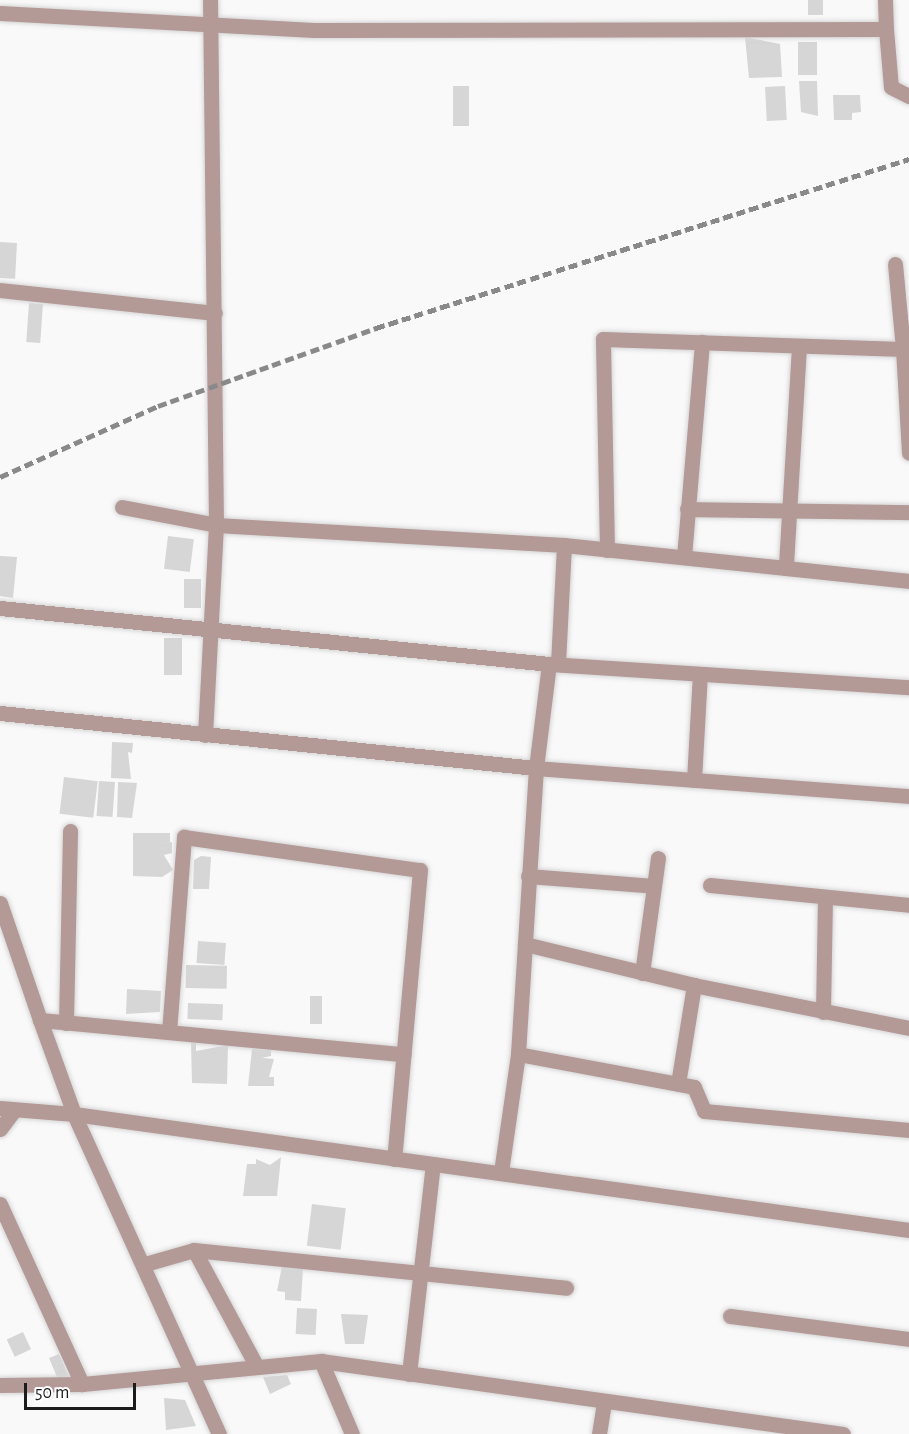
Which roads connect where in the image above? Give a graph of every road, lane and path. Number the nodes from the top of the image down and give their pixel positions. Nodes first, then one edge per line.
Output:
1 (210, 0) edge
2 (885, 0) edge
3 (3, 8) edge
4 (210, 23) junction
5 (886, 29) junction
6 (909, 96) edge
7 (895, 264) dead end
8 (903, 285) edge
9 (0, 290) edge
10 (215, 313) junction
11 (702, 342) junction
12 (799, 346) junction
13 (903, 349) junction
14 (907, 388) edge
15 (909, 453) edge
16 (122, 507) dead end
17 (687, 509) junction
18 (788, 510) junction
19 (909, 512) edge
20 (216, 525) junction
21 (564, 545) junction
22 (606, 550) junction
23 (684, 557) junction
24 (786, 568) junction
25 (909, 580) edge
26 (0, 608) edge
27 (214, 631) junction
28 (554, 664) junction
29 (700, 674) junction
30 (909, 687) edge
31 (0, 713) edge
32 (205, 735) junction
33 (536, 768) junction
34 (694, 780) junction
35 (909, 796) edge
36 (70, 831) dead end
37 (658, 858) dead end
38 (528, 876) junction
39 (710, 885) dead end
40 (654, 886) junction
41 (825, 897) junction
42 (0, 903) edge
43 (909, 905) edge
44 (525, 944) junction
45 (642, 973) junction
46 (694, 986) junction
47 (823, 1012) junction
48 (40, 1020) junction
49 (66, 1023) junction
50 (909, 1028) edge
51 (169, 1032) junction
52 (403, 1054) junction
53 (518, 1054) junction
54 (678, 1084) junction
55 (6, 1110) edge
56 (74, 1114) junction
57 (0, 1130) edge
58 (909, 1130) edge
59 (394, 1159) junction
60 (433, 1164) junction
61 (501, 1173) junction
62 (0, 1204) edge
63 (909, 1230) edge
64 (194, 1250) junction
65 (145, 1264) junction
66 (419, 1272) junction
67 (566, 1288) dead end
68 (730, 1316) dead end
69 (909, 1339) edge
70 (321, 1361) junction
71 (257, 1367) junction
72 (194, 1373) junction
73 (409, 1374) junction
74 (82, 1384) junction
75 (0, 1385) edge
76 (604, 1403) junction
77 (219, 1434) edge
78 (352, 1434) edge
79 (599, 1434) edge
80 (843, 1434) edge

1 - 4 street
2 - 5 street
3 - 4 street
4 - 5 street
4 - 10 street
5 - 6 street
7 - 8 street
8 - 13 street
9 - 10 street
10 - 20 street
11 - 12 street
11 - 17 street
11 - 22 street
12 - 13 street
12 - 18 street
13 - 14 street
14 - 15 street
16 - 20 street
17 - 18 street
17 - 23 street
18 - 19 street
18 - 24 street
20 - 21 street
20 - 27 street
21 - 22 street
21 - 28 street
22 - 23 street
23 - 24 street
24 - 25 street
26 - 27 street
27 - 28 street
27 - 32 street
28 - 29 street
28 - 33 street
29 - 30 street
29 - 34 street
31 - 32 street
32 - 33 street
33 - 34 street
33 - 38 street
34 - 35 street
36 - 49 street
37 - 40 street
38 - 40 street
38 - 44 street
39 - 41 street
40 - 45 street
41 - 43 street
41 - 47 street
42 - 48 street
44 - 45 street
44 - 53 street
45 - 46 street
46 - 47 street
46 - 54 street
47 - 50 street
48 - 49 street
48 - 56 street
49 - 51 street
51 - 52 street
51 - 52 street
52 - 59 street
53 - 54 street
53 - 61 street
54 - 58 street
55 - 56 street
55 - 57 street
56 - 59 street
56 - 65 street
59 - 60 street
60 - 61 street
60 - 66 street
61 - 63 street
62 - 74 street
64 - 65 street
64 - 66 street
64 - 71 street
65 - 72 street
66 - 67 street
66 - 73 street
68 - 69 street
70 - 71 street
70 - 73 street
70 - 78 street
71 - 72 street
72 - 74 street
72 - 77 street
73 - 76 street
74 - 75 street
76 - 79 street
76 - 80 street

